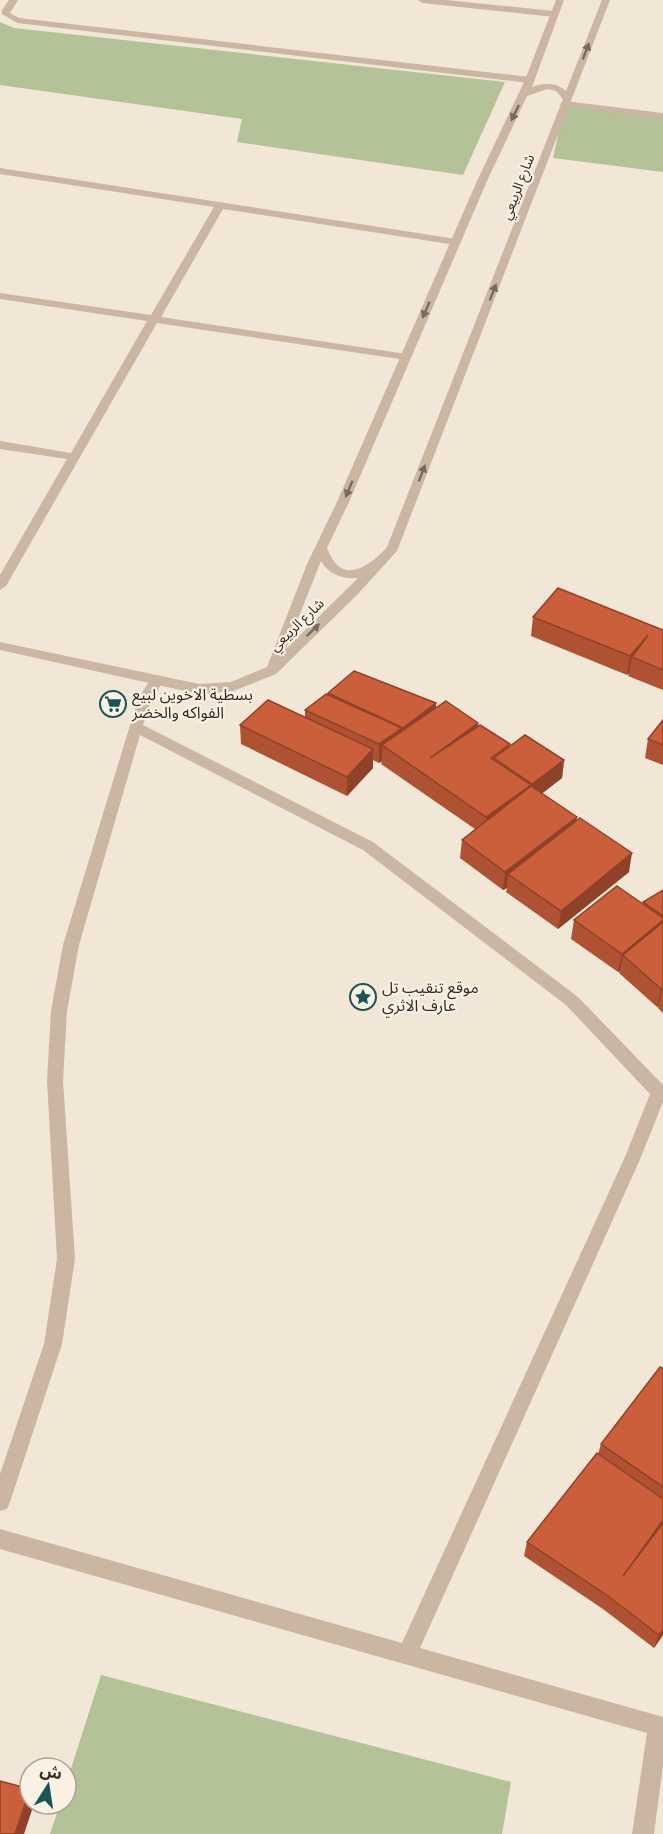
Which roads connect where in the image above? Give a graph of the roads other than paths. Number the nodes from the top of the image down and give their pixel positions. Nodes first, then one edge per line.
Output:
1 (14, 0) edge
2 (422, 0) edge
3 (560, 0) edge
4 (606, 0) edge
5 (554, 14) junction
6 (578, 72) junction
7 (538, 75) junction
8 (524, 94) junction
9 (566, 101) junction
10 (663, 116) edge
11 (0, 171) edge
12 (220, 205) junction
13 (456, 242) junction
14 (0, 296) edge
15 (154, 320) junction
16 (405, 357) junction
17 (0, 445) edge
18 (74, 457) junction
19 (321, 548) junction
20 (381, 561) junction
21 (0, 586) edge
22 (0, 646) edge
23 (271, 671) junction
24 (157, 680) junction
25 (136, 727) junction
26 (0, 1502) edge
27 (0, 1539) edge
28 (407, 1654) junction
29 (661, 1726) edge
30 (643, 1834) edge

1 - 7 street
2 - 5 street
3 - 5 street, شارع الربيعي
6 -> 4 street, شارع الربيعي
5 - 7 street, شارع الربيعي
6 - 7 street
6 - 9 street, شارع الربيعي
7 - 8 street, شارع الربيعي
8 - 9 street
8 -> 13 street, شارع الربيعي
9 - 10 street
20 -> 9 street, شارع الربيعي
11 - 12 street
12 - 13 street
12 - 15 street
13 -> 16 street, شارع الربيعي
14 - 15 street
15 - 16 street
15 - 18 street
16 -> 19 street, شارع الربيعي
17 - 18 street
18 - 21 street
19 - 20 street
19 - 23 street, شارع الربيعي
23 -> 20 street, شارع الربيعي
22 - 24 street
23 - 24 street
24 - 25 street
25 - 26 street
25 - 28 street
27 - 28 street
28 - 29 street
29 - 30 street

